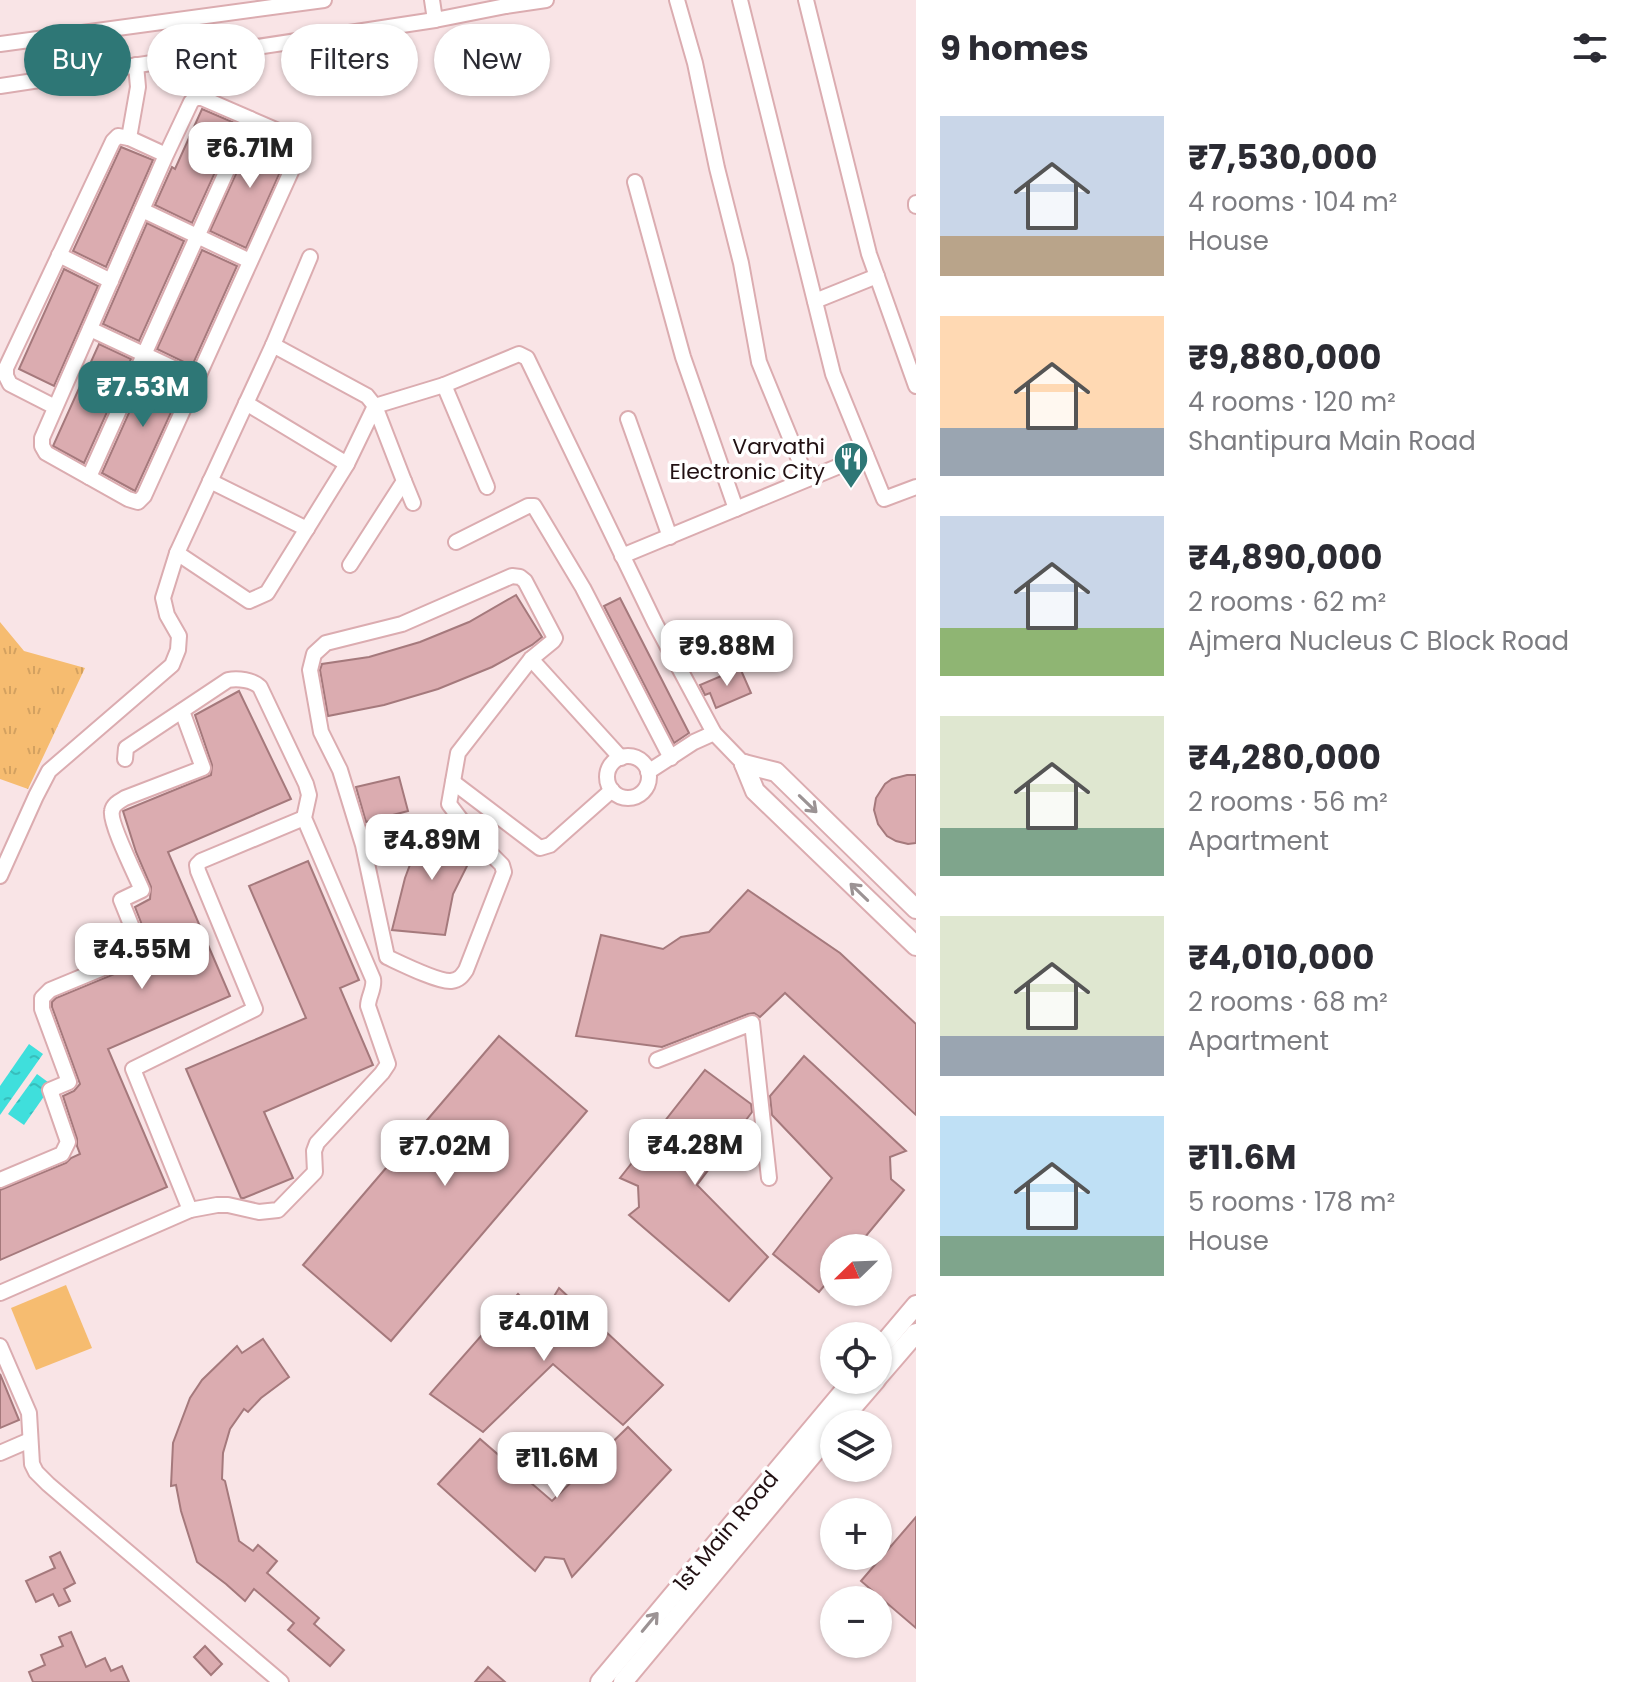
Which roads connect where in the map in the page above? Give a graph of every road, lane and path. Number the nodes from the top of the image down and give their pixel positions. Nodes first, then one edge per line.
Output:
1 (324, 0) edge
2 (432, 0) edge
3 (546, 0) edge
4 (677, 0) edge
5 (740, 0) edge
6 (806, 0) edge
7 (506, 3) edge
8 (435, 20) junction
9 (0, 44) edge
10 (136, 65) junction
11 (0, 86) edge
12 (250, 119) junction
13 (129, 138) junction
14 (166, 155) junction
15 (635, 182) dead end
16 (142, 210) junction
17 (197, 236) junction
18 (59, 255) junction
19 (310, 257) dead end
20 (250, 261) junction
21 (877, 276) junction
22 (111, 281) junction
23 (815, 301) junction
24 (90, 329) junction
25 (273, 345) junction
26 (143, 355) junction
27 (197, 379) junction
28 (444, 385) junction
29 (916, 386) edge
30 (246, 403) junction
31 (375, 406) junction
32 (55, 407) junction
33 (628, 419) dead end
34 (866, 455) junction
35 (347, 464) junction
36 (89, 477) junction
37 (807, 479) junction
38 (210, 481) junction
39 (404, 481) junction
40 (487, 487) dead end
41 (916, 487) edge
42 (413, 503) dead end
43 (736, 509) junction
44 (307, 529) junction
45 (670, 537) junction
46 (456, 542) dead end
47 (177, 553) junction
48 (622, 556) junction
49 (350, 565) dead end
50 (531, 659) junction
51 (182, 711) junction
52 (714, 733) junction
53 (621, 758) junction
54 (671, 758) junction
55 (125, 759) dead end
56 (744, 764) junction
57 (648, 772) junction
58 (453, 782) junction
59 (612, 790) junction
60 (304, 818) junction
61 (0, 876) edge
62 (916, 909) edge
63 (916, 946) edge
64 (657, 1060) dead end
65 (769, 1178) dead end
66 (0, 1180) edge
67 (190, 1210) junction
68 (0, 1293) edge
69 (916, 1305) edge
70 (892, 1333) edge
71 (916, 1333) edge
72 (0, 1346) edge
73 (892, 1361) edge
74 (841, 1394) edge
75 (864, 1394) edge
76 (850, 1410) edge
77 (30, 1440) junction
78 (820, 1446) edge
79 (0, 1453) edge
80 (281, 1682) edge
81 (600, 1682) edge
82 (623, 1682) edge

1 - 9 street
2 - 8 street
3 - 7 street
4 - 37 street
5 - 23 street
6 - 21 street
7 - 8 street
8 - 10 street
10 - 11 street
10 - 13 street
12 - 14 street
12 - 17 street
12 - 20 street
13 - 14 street
13 - 18 street
14 - 16 street
15 - 43 street
16 - 17 street
16 - 22 street
17 - 20 street
17 - 26 street
18 - 22 street
18 - 32 street
19 - 25 street
20 - 27 street
21 - 23 street
21 - 29 street
22 - 24 street
23 - 34 street
24 - 26 street
24 - 32 street
25 - 30 street
25 - 31 street
26 - 27 street
26 - 36 street
27 - 36 street
28 - 31 street
28 - 40 street
28 - 48 street
30 - 35 street
30 - 38 street
31 - 35 street
31 - 39 street
32 - 36 street
33 - 45 street
34 - 37 street
34 - 41 street
35 - 44 street
37 - 43 street
38 - 44 street
38 - 47 street
39 - 42 street
39 - 49 street
43 - 45 street
44 - 47 street
45 - 48 street
46 - 54 street
47 - 61 street
48 - 52 street
50 - 53 street
50 - 58 street
50 - 58 street
51 - 55 street
51 - 60 street
51 - 66 street
52 - 54 street
52 - 56 street
53 - 57 street
53 - 59 street
54 - 57 street
56 -> 62 street
63 -> 56 street
57 - 59 street
58 - 59 street
60 - 67 street
60 - 67 street
64 - 65 street
67 - 68 street
69 - 70 street
71 - 73 street
72 - 77 street
81 -> 74 street, 1st Main Road
75 - 76 street
77 - 79 street
77 - 80 street
78 - 82 street, 1st Main Road

